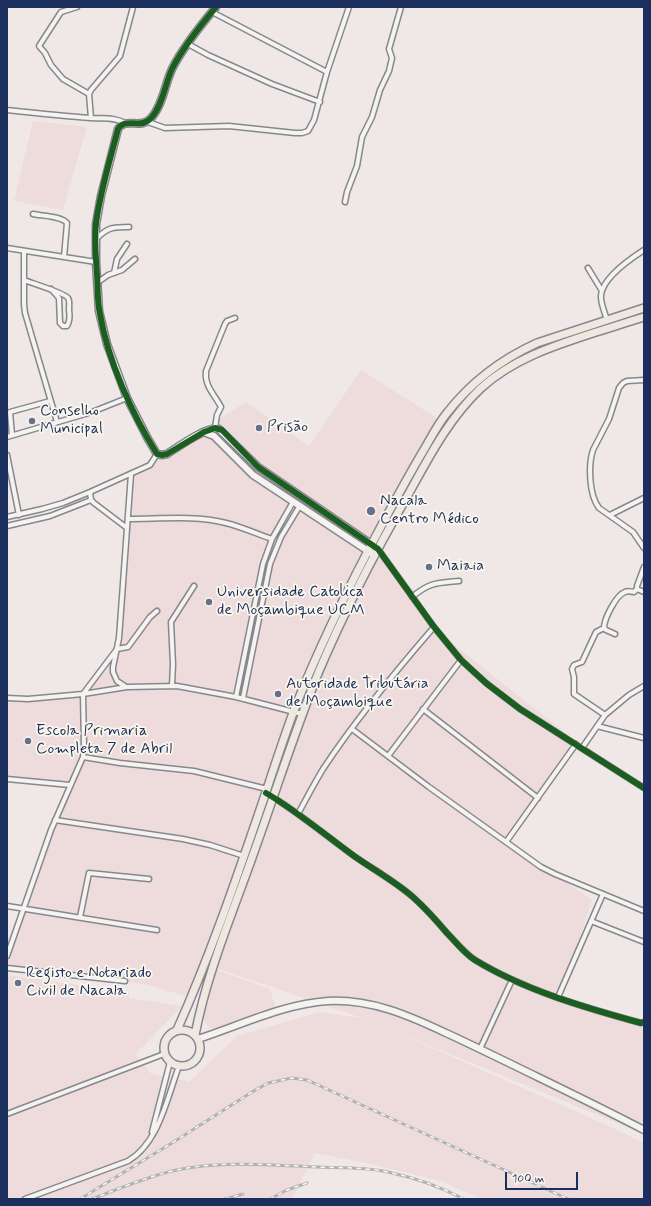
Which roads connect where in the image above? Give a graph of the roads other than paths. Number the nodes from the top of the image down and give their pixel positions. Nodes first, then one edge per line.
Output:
1 (77, 7) edge
2 (133, 7) edge
3 (349, 7) edge
4 (401, 7) edge
5 (214, 10) edge
6 (188, 44) junction
7 (327, 72) junction
8 (89, 94) junction
9 (320, 102) junction
10 (7, 110) edge
11 (91, 118) junction
12 (148, 122) junction
13 (125, 123) junction
14 (345, 202) dead end
15 (33, 214) dead end
16 (129, 227) dead end
17 (95, 240) junction
18 (127, 244) dead end
19 (7, 248) edge
20 (644, 250) edge
21 (24, 251) junction
22 (64, 257) junction
23 (134, 259) dead end
24 (96, 262) junction
25 (588, 268) dead end
26 (114, 273) junction
27 (24, 280) junction
28 (97, 283) junction
29 (51, 289) junction
30 (602, 291) junction
31 (644, 308) edge
32 (644, 317) edge
33 (235, 318) dead end
34 (607, 320) junction
35 (644, 380) edge
36 (127, 398) junction
37 (50, 401) junction
38 (57, 422) junction
39 (215, 428) junction
40 (204, 432) junction
41 (9, 436) edge
42 (157, 454) junction
43 (7, 455) edge
44 (131, 474) junction
45 (9, 479) edge
46 (90, 492) junction
47 (644, 498) edge
48 (92, 500) junction
49 (292, 502) junction
50 (299, 507) junction
51 (19, 515) junction
52 (610, 516) junction
53 (7, 517) edge
54 (128, 519) junction
55 (7, 526) edge
56 (127, 528) junction
57 (272, 539) junction
58 (369, 547) junction
59 (644, 548) edge
60 (376, 552) junction
61 (386, 560) junction
62 (644, 567) edge
63 (459, 581) dead end
64 (194, 586) dead end
65 (637, 589) junction
66 (644, 592) edge
67 (412, 597) junction
68 (157, 611) dead end
69 (434, 627) junction
70 (604, 628) junction
71 (615, 634) dead end
72 (117, 649) junction
73 (461, 660) junction
74 (172, 686) junction
75 (644, 686) edge
76 (127, 687) junction
77 (83, 694) junction
78 (236, 697) junction
79 (7, 698) edge
80 (243, 698) junction
81 (423, 709) junction
82 (294, 712) junction
83 (302, 714) junction
84 (605, 715) junction
85 (597, 726) junction
86 (352, 729) junction
87 (644, 738) edge
88 (576, 744) junction
89 (582, 748) junction
90 (388, 756) junction
91 (82, 757) junction
92 (7, 779) edge
93 (70, 785) junction
94 (644, 788) edge
95 (266, 791) junction
96 (273, 797) junction
97 (538, 798) junction
98 (298, 814) junction
99 (54, 820) junction
100 (506, 842) junction
101 (244, 856) junction
102 (149, 879) dead end
103 (602, 894) junction
104 (7, 906) edge
105 (23, 908) junction
106 (644, 911) edge
107 (80, 917) junction
108 (591, 921) junction
109 (218, 929) junction
110 (157, 930) dead end
111 (225, 932) junction
112 (644, 942) edge
113 (7, 956) edge
114 (7, 968) edge
115 (512, 980) junction
116 (125, 981) dead end
117 (558, 997) junction
118 (644, 1022) edge
119 (177, 1030) junction
120 (197, 1037) junction
121 (480, 1049) junction
122 (164, 1054) junction
123 (170, 1062) junction
124 (179, 1066) junction
125 (7, 1114) edge
126 (644, 1130) edge
127 (150, 1139) junction
128 (25, 1199) edge

1 - 8 street
2 - 8 street
3 - 7 street
4 - 14 street
5 - 6 street
5 - 7 street
6 - 9 street
6 - 12 street
7 - 9 street
8 - 11 street
9 - 12 street
10 - 11 street
11 - 13 street
12 - 13 street
13 - 17 street
15 - 22 street
16 - 17 street
17 - 24 street
18 - 26 street
19 - 21 street
20 - 30 street
21 - 22 street
21 - 27 street
22 - 24 street
23 - 26 street
24 - 28 street
25 - 30 street
26 - 28 street
27 - 29 street
27 - 37 street
28 - 36 street
29 - 29 street
30 - 34 street
31 - 34 main road
32 - 60 main road
33 - 39 street
34 - 58 main road
35 - 52 street
36 - 38 street
36 - 42 street
37 - 38 street
37 - 41 street
38 - 41 street
39 - 40 street
39 - 58 street
40 - 42 street
40 - 49 street
42 - 44 street
43 - 45 street
44 - 46 street
44 - 54 street
45 - 51 street
46 - 48 street
46 - 51 street
47 - 52 street
48 - 55 street
48 - 56 street
49 - 50 street
49 - 57 street
50 - 58 street
50 - 80 street
51 - 53 street
52 - 59 street
54 - 56 street
54 - 57 street
56 - 72 street
57 - 78 street
58 - 60 street
58 - 82 main road
60 - 61 street
60 - 61 street
60 - 83 main road
61 - 67 street
62 - 65 street
63 - 67 street
64 - 74 street
65 - 66 street
65 - 70 street
67 - 69 street
68 - 72 street
69 - 73 street
69 - 86 street
70 - 71 street
70 - 84 street
72 - 76 street
72 - 77 street
73 - 81 street
73 - 88 street
74 - 76 street
74 - 78 street
75 - 84 street
76 - 77 street
77 - 79 street
77 - 91 street
78 - 80 street
80 - 82 street
81 - 90 street
81 - 97 street
82 - 83 street
82 - 95 main road
83 - 96 main road
84 - 85 street
85 - 87 street
85 - 89 street
86 - 90 street
86 - 98 street
88 - 89 street
88 - 97 street
89 - 94 street
90 - 100 street
91 - 93 street
91 - 95 street
92 - 93 street
93 - 99 street
95 - 96 street
95 - 101 main road
96 - 98 street
96 - 111 main road
97 - 100 street
98 - 115 street
99 - 101 street
99 - 105 street
100 - 103 street
101 - 109 main road
102 - 107 street
103 - 106 street
103 - 108 street
104 - 105 street
105 - 107 street
105 - 113 street
107 - 110 street
108 - 112 street
108 - 117 street
109 - 111 main road
109 - 119 main road
111 - 120 main road
114 - 116 street
115 - 117 street
115 - 121 street
117 - 118 street
119 - 120 main road
119 - 122 main road
120 - 121 street
120 - 124 main road
121 - 126 street
122 - 123 main road
122 - 125 street
123 - 124 main road
123 - 127 street
124 - 127 street
127 - 128 street

